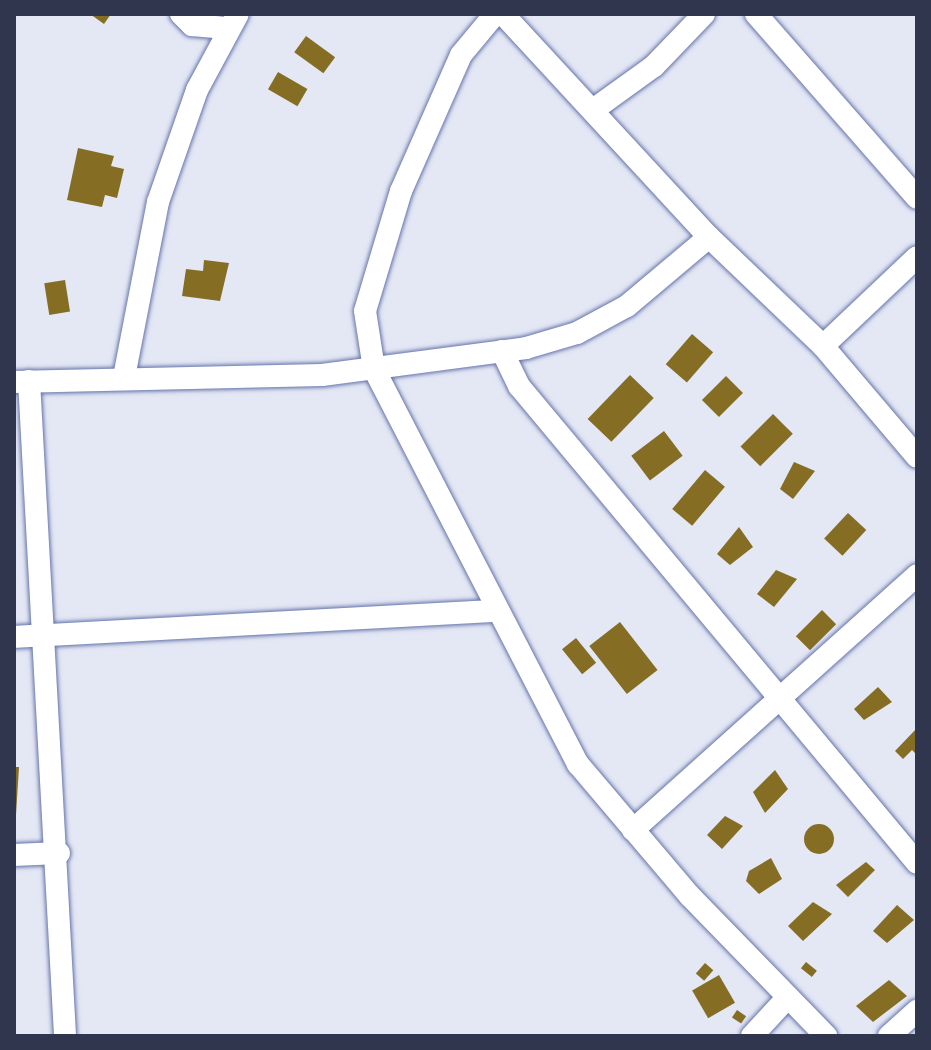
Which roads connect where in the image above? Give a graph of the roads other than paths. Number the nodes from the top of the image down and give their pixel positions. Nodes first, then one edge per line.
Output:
1 (181, 14) edge
2 (495, 14) edge
3 (503, 14) edge
4 (704, 14) edge
5 (756, 14) edge
6 (234, 21) edge
7 (593, 110) junction
8 (917, 198) edge
9 (709, 237) junction
10 (917, 257) edge
11 (823, 346) junction
12 (502, 351) junction
13 (374, 369) junction
14 (124, 377) junction
15 (21, 382) edge
16 (917, 457) edge
17 (917, 575) edge
18 (495, 611) junction
19 (14, 637) edge
20 (42, 637) junction
21 (782, 700) junction
22 (633, 830) junction
23 (59, 853) junction
24 (14, 855) edge
25 (917, 863) edge
26 (788, 997) junction
27 (917, 1011) edge
28 (65, 1036) edge
29 (752, 1036) edge
30 (826, 1036) edge
31 (889, 1036) edge

1 - 6 street
2 - 13 street
3 - 7 street
4 - 7 street
5 - 8 street
6 - 14 street
7 - 9 street
9 - 11 street
9 - 12 street
10 - 11 street
11 - 16 street
12 - 13 street
12 - 21 street
13 - 14 street
13 - 18 street
14 - 15 street
15 - 20 street
17 - 21 street
18 - 20 street
18 - 22 street
19 - 20 street
20 - 23 street
21 - 22 street
21 - 25 street
22 - 26 street
23 - 24 street
23 - 28 street
26 - 29 street
26 - 30 street
27 - 31 street

